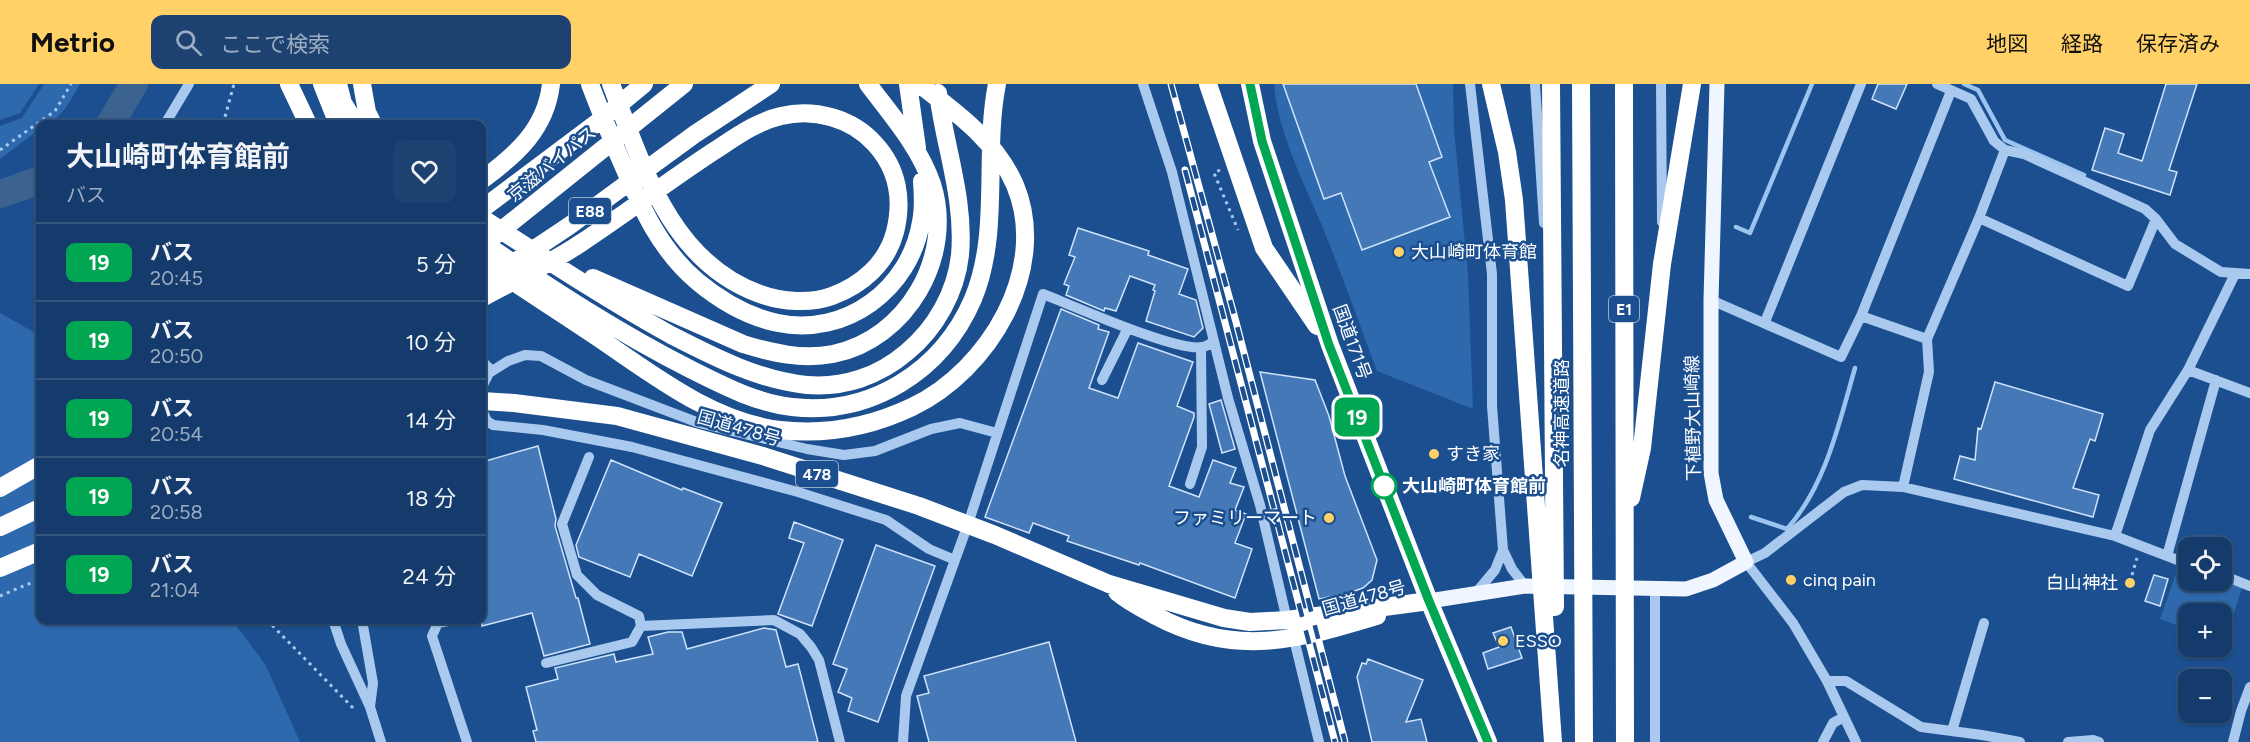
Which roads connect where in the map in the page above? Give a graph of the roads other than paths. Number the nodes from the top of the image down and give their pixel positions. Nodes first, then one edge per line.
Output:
1 (189, 84) edge
2 (289, 84) edge
3 (322, 84) edge
4 (338, 84) edge
5 (362, 84) edge
6 (551, 84) edge
7 (590, 84) edge
8 (611, 84) edge
9 (637, 84) edge
10 (644, 84) edge
11 (684, 84) edge
12 (771, 84) edge
13 (868, 84) edge
14 (908, 84) edge
15 (919, 84) edge
16 (937, 84) edge
17 (992, 84) edge
18 (997, 84) edge
19 (1143, 84) edge
20 (1208, 84) edge
21 (1250, 84) edge
22 (1470, 84) edge
23 (1491, 84) edge
24 (1535, 84) edge
25 (1551, 84) edge
26 (1581, 84) edge
27 (1624, 84) edge
28 (1661, 84) edge
29 (1717, 84) edge
30 (1861, 84) edge
31 (1937, 84) edge
32 (1691, 86) edge
33 (1951, 91) junction
34 (604, 117) junction
35 (167, 120) edge
36 (306, 120) edge
37 (336, 120) edge
38 (354, 120) edge
39 (371, 120) edge
40 (2005, 150) junction
41 (989, 164) junction
42 (486, 177) edge
43 (655, 191) edge
44 (655, 191) edge
45 (655, 191) edge
46 (655, 191) edge
47 (486, 206) edge
48 (1979, 218) junction
49 (2156, 219) junction
50 (486, 221) edge
51 (486, 241) edge
52 (486, 247) edge
53 (537, 253) junction
54 (486, 264) edge
55 (1662, 264) junction
56 (2235, 274) junction
57 (2250, 274) edge
58 (486, 281) edge
59 (525, 290) junction
60 (486, 296) edge
61 (1711, 300) junction
62 (1861, 316) junction
63 (1765, 322) junction
64 (1128, 328) junction
65 (1927, 339) junction
66 (1214, 341) junction
67 (1329, 345) junction
68 (1201, 348) junction
69 (655, 351) junction
70 (1552, 358) junction
71 (486, 365) edge
72 (2188, 370) junction
73 (492, 371) junction
74 (486, 379) edge
75 (1102, 380) dead end
76 (2216, 380) junction
77 (2250, 393) edge
78 (486, 402) edge
79 (486, 419) edge
80 (997, 433) junction
81 (589, 457) dead end
82 (36, 467) edge
83 (36, 479) edge
84 (1190, 484) dead end
85 (0, 488) edge
86 (1903, 488) junction
87 (0, 498) edge
88 (36, 510) edge
89 (36, 522) edge
90 (968, 525) junction
91 (0, 526) edge
92 (1546, 532) junction
93 (1624, 534) junction
94 (2115, 536) junction
95 (0, 537) edge
96 (1503, 550) junction
97 (36, 553) edge
98 (2167, 556) junction
99 (955, 560) junction
100 (2178, 560) edge
101 (1746, 562) junction
102 (0, 568) edge
103 (2232, 579) edge
104 (1109, 584) junction
105 (1525, 586) junction
106 (2250, 586) edge
107 (1655, 588) junction
108 (1475, 594) junction
109 (1429, 601) junction
110 (1287, 620) junction
111 (1984, 623) dead end
112 (334, 624) edge
113 (364, 624) edge
114 (438, 624) edge
115 (641, 626) junction
116 (1294, 639) junction
117 (546, 663) dead end
118 (1827, 681) junction
119 (2250, 687) edge
120 (370, 707) junction
121 (1844, 717) junction
122 (364, 720) road end
123 (1952, 731) junction
124 (378, 737) edge
125 (467, 742) edge
126 (840, 742) edge
127 (903, 742) edge
128 (1319, 742) edge
129 (1488, 742) edge
130 (1554, 742) edge
131 (1584, 742) edge
132 (1625, 742) edge
133 (1655, 742) edge
134 (1823, 742) edge
135 (1856, 742) edge
136 (2020, 742) edge
137 (2068, 742) edge
138 (2099, 742) edge
139 (2233, 742) edge

1 - 35 street
2 - 36 highway
3 - 37 highway
4 - 38 highway
5 - 39 highway
6 - 42 highway
7 - 14 highway
8 - 43 highway
9 - 34 highway
10 - 34 highway
11 - 51 highway, 京滋バイパス / E88
12 - 58 highway, E88
13 - 53 highway
15 - 59 highway
16 - 53 highway
17 - 41 highway
18 - 41 highway
19 - 66 street
20 - 67 highway
21 - 67 highway, 国道171号
22 - 96 street
23 - 92 highway
24 - 70 street, 名神高速道路
25 - 70 highway, 名神高速道路
26 - 131 highway, 名神高速道路 / E1
27 - 93 highway, E1
28 - 55 street
29 - 61 main road, 下植野大山崎線
30 - 63 street
31 - 33 street
32 - 55 highway
33 - 40 street
33 - 62 street
34 - 47 highway, 京滋バイパス
40 - 48 street
40 - 49 street
41 - 69 highway
44 - 45 highway
46 - 60 highway
48 - 49 street
48 - 65 street
49 - 56 street
50 - 53 highway
52 - 69 highway
54 - 59 highway
55 - 93 highway
56 - 57 street
56 - 72 street
59 - 69 highway
61 - 63 street
61 - 101 main road, 下植野大山崎線
62 - 63 street
62 - 65 street
64 - 68 street
64 - 75 street
64 - 80 street
65 - 86 street
66 - 68 street
66 - 110 street
67 - 109 highway, 国道171号
68 - 84 street
70 - 92 highway, 名神高速道路
71 - 73 street
72 - 76 street
72 - 94 street
73 - 74 street
73 - 80 street
76 - 77 street
76 - 98 street
78 - 90 highway, 国道478号 / 478
79 - 99 street
80 - 90 street
81 - 115 street
82 - 85 highway
83 - 87 highway
86 - 94 street
86 - 101 street
88 - 91 highway
89 - 95 highway
90 - 99 street
90 - 104 highway, 国道478号 / 478
92 - 130 highway
93 - 132 highway, E1
94 - 98 street
96 - 105 street
96 - 108 street
97 - 102 highway
98 - 100 street
99 - 127 street
101 - 107 main road
101 - 118 street
103 - 106 street
104 - 110 highway, 国道478号 / 478
104 - 116 highway, 国道478号 / 478
105 - 107 main road
105 - 108 main road
107 - 133 street
108 - 109 main road
109 - 110 highway, 国道478号 / 478
109 - 116 highway, 国道478号 / 478
109 - 129 highway, 国道171号
111 - 123 street
112 - 120 street
113 - 120 street
114 - 125 street
115 - 117 street
115 - 126 street
116 - 128 street
118 - 121 street
118 - 123 street
119 - 139 street
120 - 124 street
121 - 134 street
121 - 135 street
122 - 124 street
123 - 136 street
137 - 138 street

